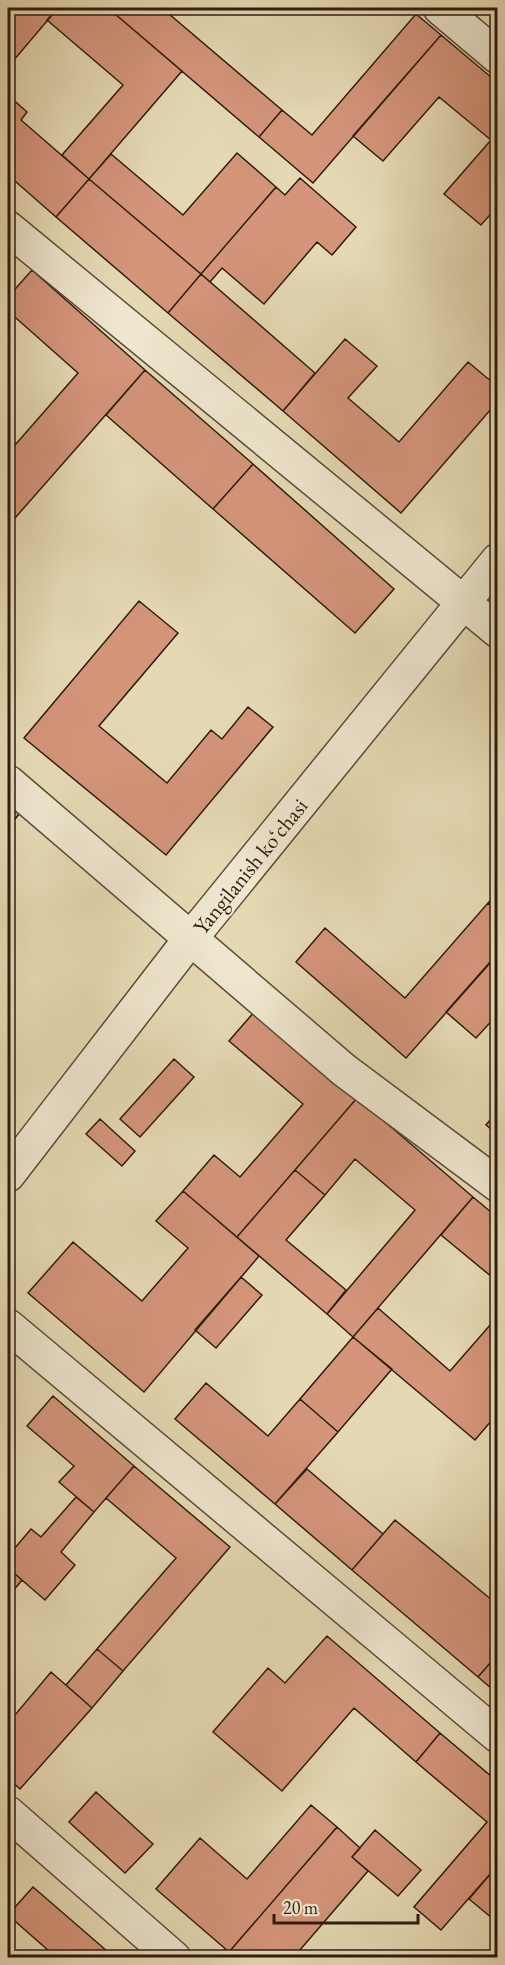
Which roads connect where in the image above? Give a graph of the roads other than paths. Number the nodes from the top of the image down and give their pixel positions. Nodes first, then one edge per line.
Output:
1 (440, 8) edge
2 (498, 57) edge
3 (8, 228) edge
4 (498, 560) edge
5 (463, 603) junction
6 (498, 631) edge
7 (8, 782) edge
8 (191, 938) junction
9 (8, 1175) edge
10 (498, 1185) edge
11 (8, 1326) edge
12 (498, 1736) edge
13 (8, 1813) edge
14 (174, 1958) edge

1 - 2 street
3 - 5 street
4 - 5 street, Yangilanish koʻchasi
5 - 6 street
5 - 8 street, Yangilanish koʻchasi
7 - 8 street
8 - 9 street, Yangilanish koʻchasi
8 - 10 street
11 - 12 street
13 - 14 street

